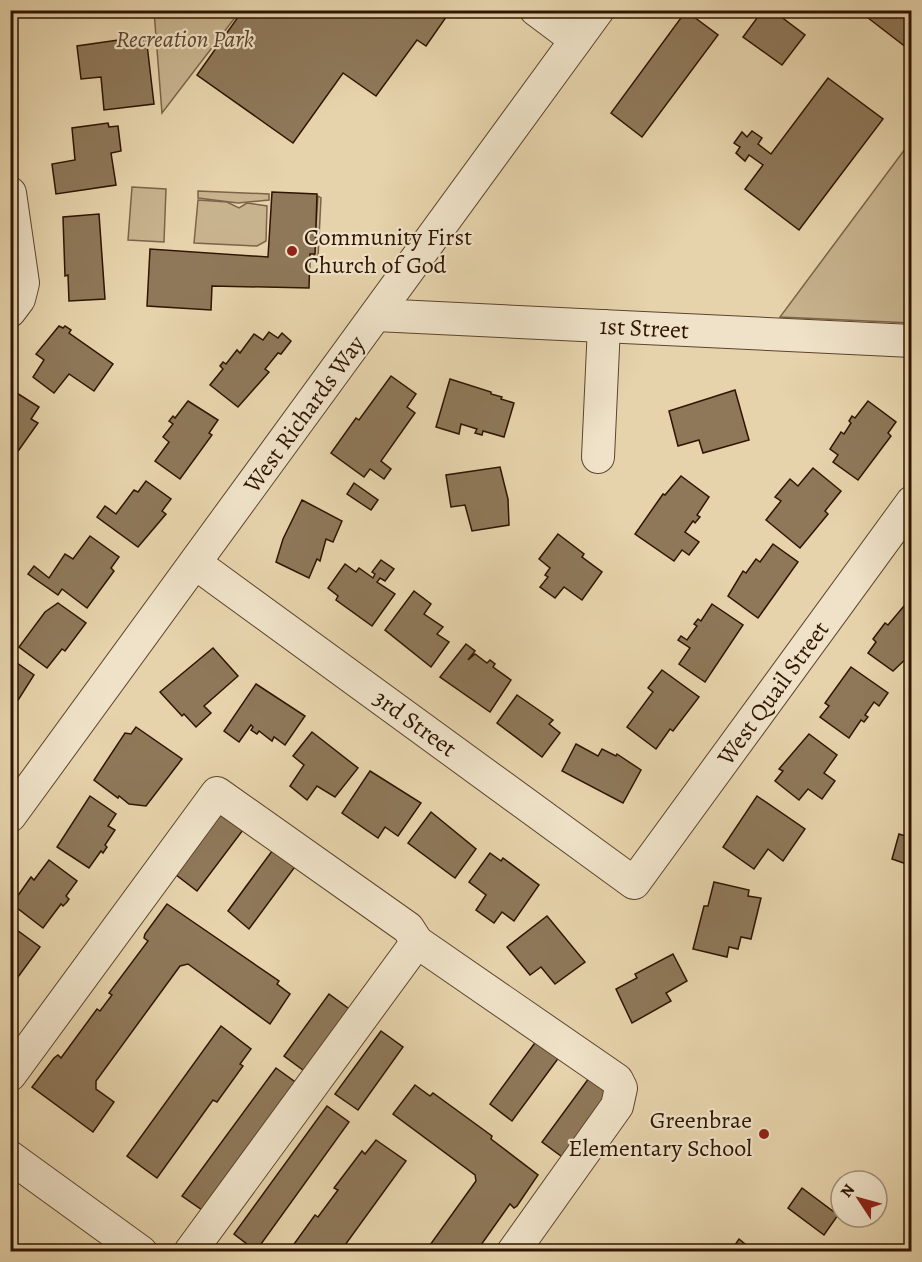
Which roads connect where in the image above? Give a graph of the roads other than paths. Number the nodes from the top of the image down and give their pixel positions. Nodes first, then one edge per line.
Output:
1 (536, 10) edge
2 (598, 10) edge
3 (576, 40) junction
4 (10, 193) edge
5 (10, 311) edge
6 (376, 315) junction
7 (604, 326) junction
8 (912, 341) edge
9 (598, 457) dead end
10 (912, 502) edge
11 (195, 563) junction
12 (10, 816) edge
13 (634, 883) joint
14 (417, 942) junction
15 (10, 1075) edge
16 (10, 1157) edge
17 (141, 1251) edge
18 (190, 1251) edge
19 (513, 1251) edge

1 - 3 street
2 - 3 street, West Richards Way
3 - 6 street, West Richards Way
4 - 5 street
6 - 7 street, 1st Street
6 - 11 street, West Richards Way
7 - 8 street, 1st Street
7 - 9 street
10 - 13 street, West Quail Street
11 - 12 street, West Richards Way
11 - 13 street, 3rd Street
14 - 15 street
14 - 18 street
14 - 19 street
16 - 17 street

